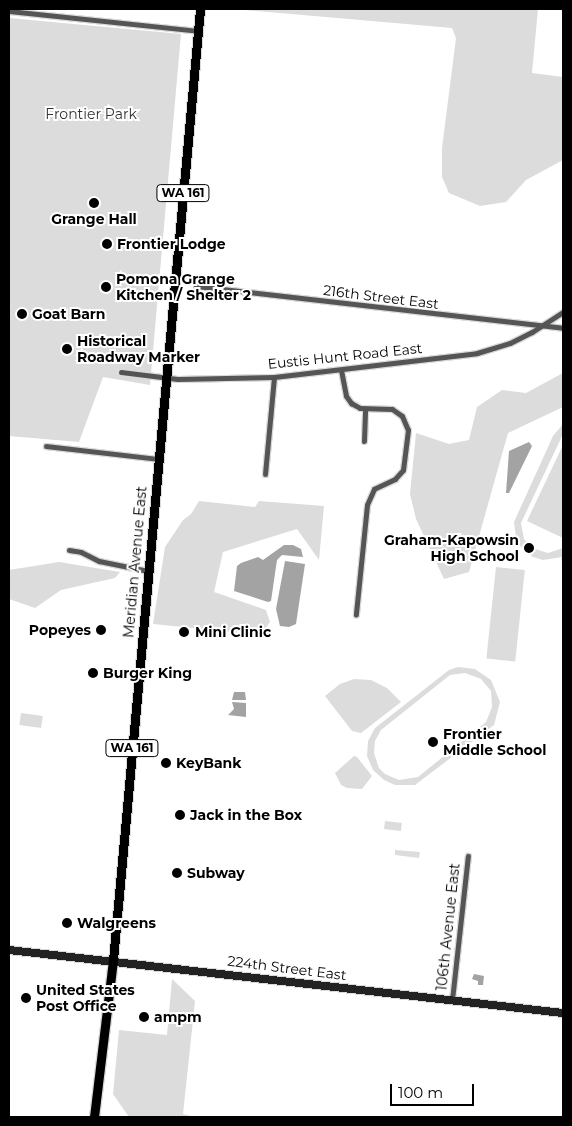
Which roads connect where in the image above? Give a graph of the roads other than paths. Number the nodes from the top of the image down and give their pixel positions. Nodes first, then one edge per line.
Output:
1 (200, 9) edge
2 (9, 11) edge
3 (198, 31) junction
4 (196, 286) dead end
5 (563, 312) edge
6 (541, 326) junction
7 (563, 328) edge
8 (341, 370) junction
9 (120, 372) dead end
10 (274, 377) junction
11 (167, 378) junction
12 (365, 409) junction
13 (364, 441) dead end
14 (46, 446) dead end
15 (159, 458) junction
16 (265, 474) dead end
17 (69, 550) dead end
18 (148, 571) junction
19 (356, 614) dead end
20 (468, 856) dead end
21 (9, 950) edge
22 (113, 960) junction
23 (452, 1000) junction
24 (563, 1013) edge
25 (94, 1117) edge

1 - 3 main road, Meridian Avenue East / WA 161
2 - 3 street
3 - 11 main road, Meridian Avenue East / WA 161
4 - 6 street, 216th Street East
5 - 6 street, Eustis Hunt Road East
6 - 7 street, 216th Street East
6 - 8 street, Eustis Hunt Road East
8 - 10 street, Eustis Hunt Road East
8 - 12 street
9 - 11 street, Eustis Hunt Road East
10 - 11 street, Eustis Hunt Road East
10 - 16 street
11 - 15 main road, Meridian Avenue East / WA 161
12 - 13 street
12 - 19 street
14 - 15 street
15 - 18 main road, Meridian Avenue East / WA 161
17 - 18 street
18 - 22 main road, Meridian Avenue East / WA 161
20 - 23 street, 106th Avenue East
21 - 22 main road, 224th Street East
22 - 23 main road, 224th Street East
22 - 25 main road, Meridian Avenue East / WA 161
23 - 24 main road, 224th Street East

